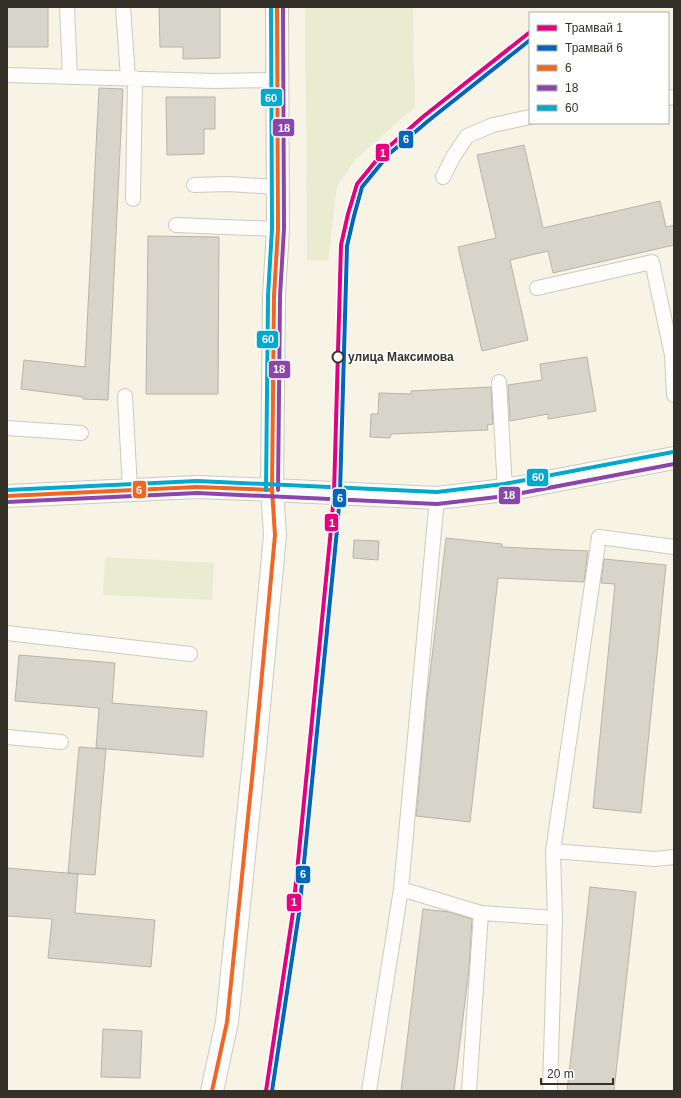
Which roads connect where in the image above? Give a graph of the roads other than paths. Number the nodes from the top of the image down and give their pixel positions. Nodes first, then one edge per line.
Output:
1 (67, 7) edge
2 (123, 7) edge
3 (277, 7) edge
4 (7, 75) edge
5 (70, 77) junction
6 (132, 78) junction
7 (278, 80) junction
8 (529, 117) edge
9 (443, 177) dead end
10 (194, 185) dead end
11 (278, 187) junction
12 (133, 199) dead end
13 (176, 225) dead end
14 (278, 229) junction
15 (537, 288) dead end
16 (673, 355) edge
17 (499, 382) dead end
18 (674, 395) edge
19 (125, 396) dead end
20 (7, 428) edge
21 (81, 433) dead end
22 (674, 458) edge
23 (130, 490) junction
24 (272, 490) junction
25 (505, 490) junction
26 (7, 496) edge
27 (437, 498) junction
28 (674, 547) edge
29 (7, 633) edge
30 (190, 654) dead end
31 (7, 737) edge
32 (61, 742) dead end
33 (553, 851) junction
34 (674, 857) edge
35 (401, 889) junction
36 (482, 912) junction
37 (555, 918) junction
38 (212, 1091) edge
39 (369, 1091) edge
40 (469, 1091) edge
41 (550, 1091) edge

1 - 5 lane
2 - 6 lane
3 - 7 main road
4 - 5 lane
5 - 6 lane
6 - 7 lane
6 - 12 lane
7 - 11 main road
8 - 9 lane
10 - 11 lane
11 - 14 main road
13 - 14 lane
14 - 24 main road
15 - 16 lane
16 - 18 lane
17 - 25 lane
19 - 23 lane
20 - 21 lane
22 - 25 main road
23 - 24 main road
23 - 26 main road
24 - 27 main road
24 - 38 main road
25 - 27 main road
27 - 35 lane
28 - 33 lane
29 - 30 lane
31 - 32 lane
33 - 34 lane
33 - 37 lane
35 - 36 lane
35 - 39 lane
36 - 37 lane
36 - 40 lane
37 - 41 lane

